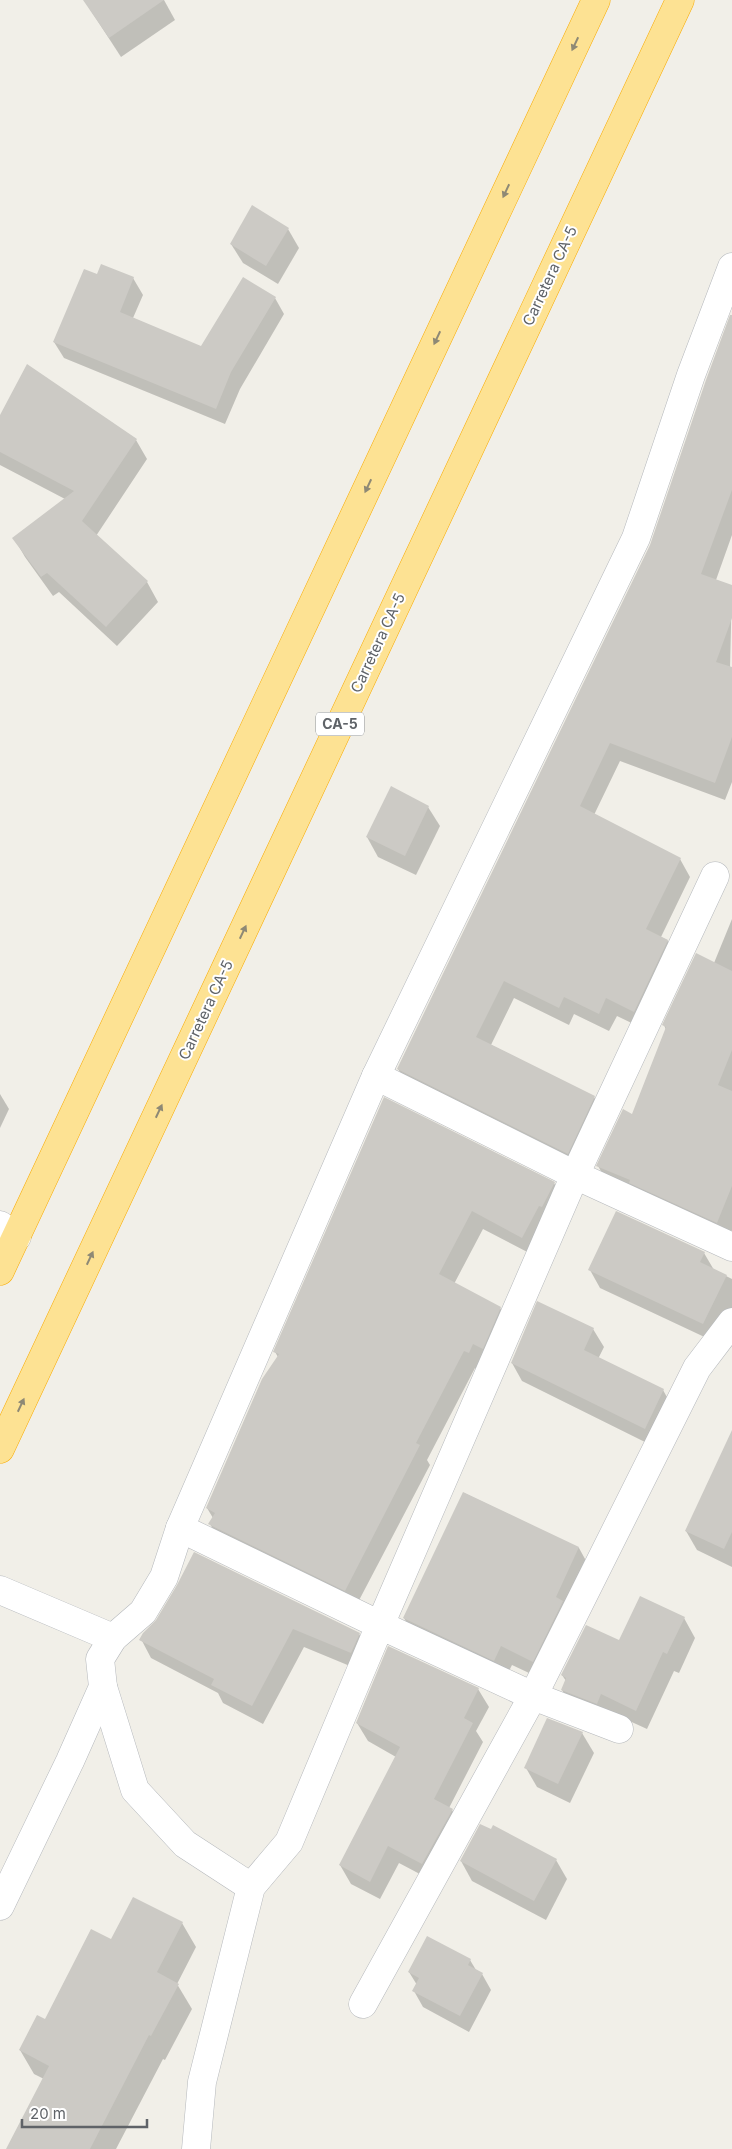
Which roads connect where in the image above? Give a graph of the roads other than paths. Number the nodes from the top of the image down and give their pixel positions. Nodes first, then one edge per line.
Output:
1 (596, 0) edge
2 (680, 0) edge
3 (732, 267) edge
4 (715, 876) dead end
5 (376, 1076) junction
6 (575, 1175) junction
7 (8, 1231) edge
8 (732, 1247) edge
9 (0, 1272) edge
10 (732, 1322) edge
11 (0, 1449) edge
12 (180, 1528) junction
13 (0, 1590) edge
14 (380, 1625) junction
15 (113, 1638) junction
16 (103, 1687) junction
17 (533, 1696) junction
18 (619, 1729) dead end
19 (251, 1887) junction
20 (0, 1906) edge
21 (363, 2004) dead end
22 (196, 2149) edge

1 -> 7 highway
11 -> 2 highway, Carretera CA-5 / CA-5
3 - 5 street
4 - 6 street
5 - 6 street
5 - 12 street
6 - 8 street
6 - 14 street
7 - 9 highway
10 - 17 street
12 - 14 street
12 - 15 street
13 - 15 street
14 - 17 street
14 - 19 street
15 - 16 street
16 - 19 street
16 - 20 street
17 - 18 street
17 - 21 street
19 - 22 street

